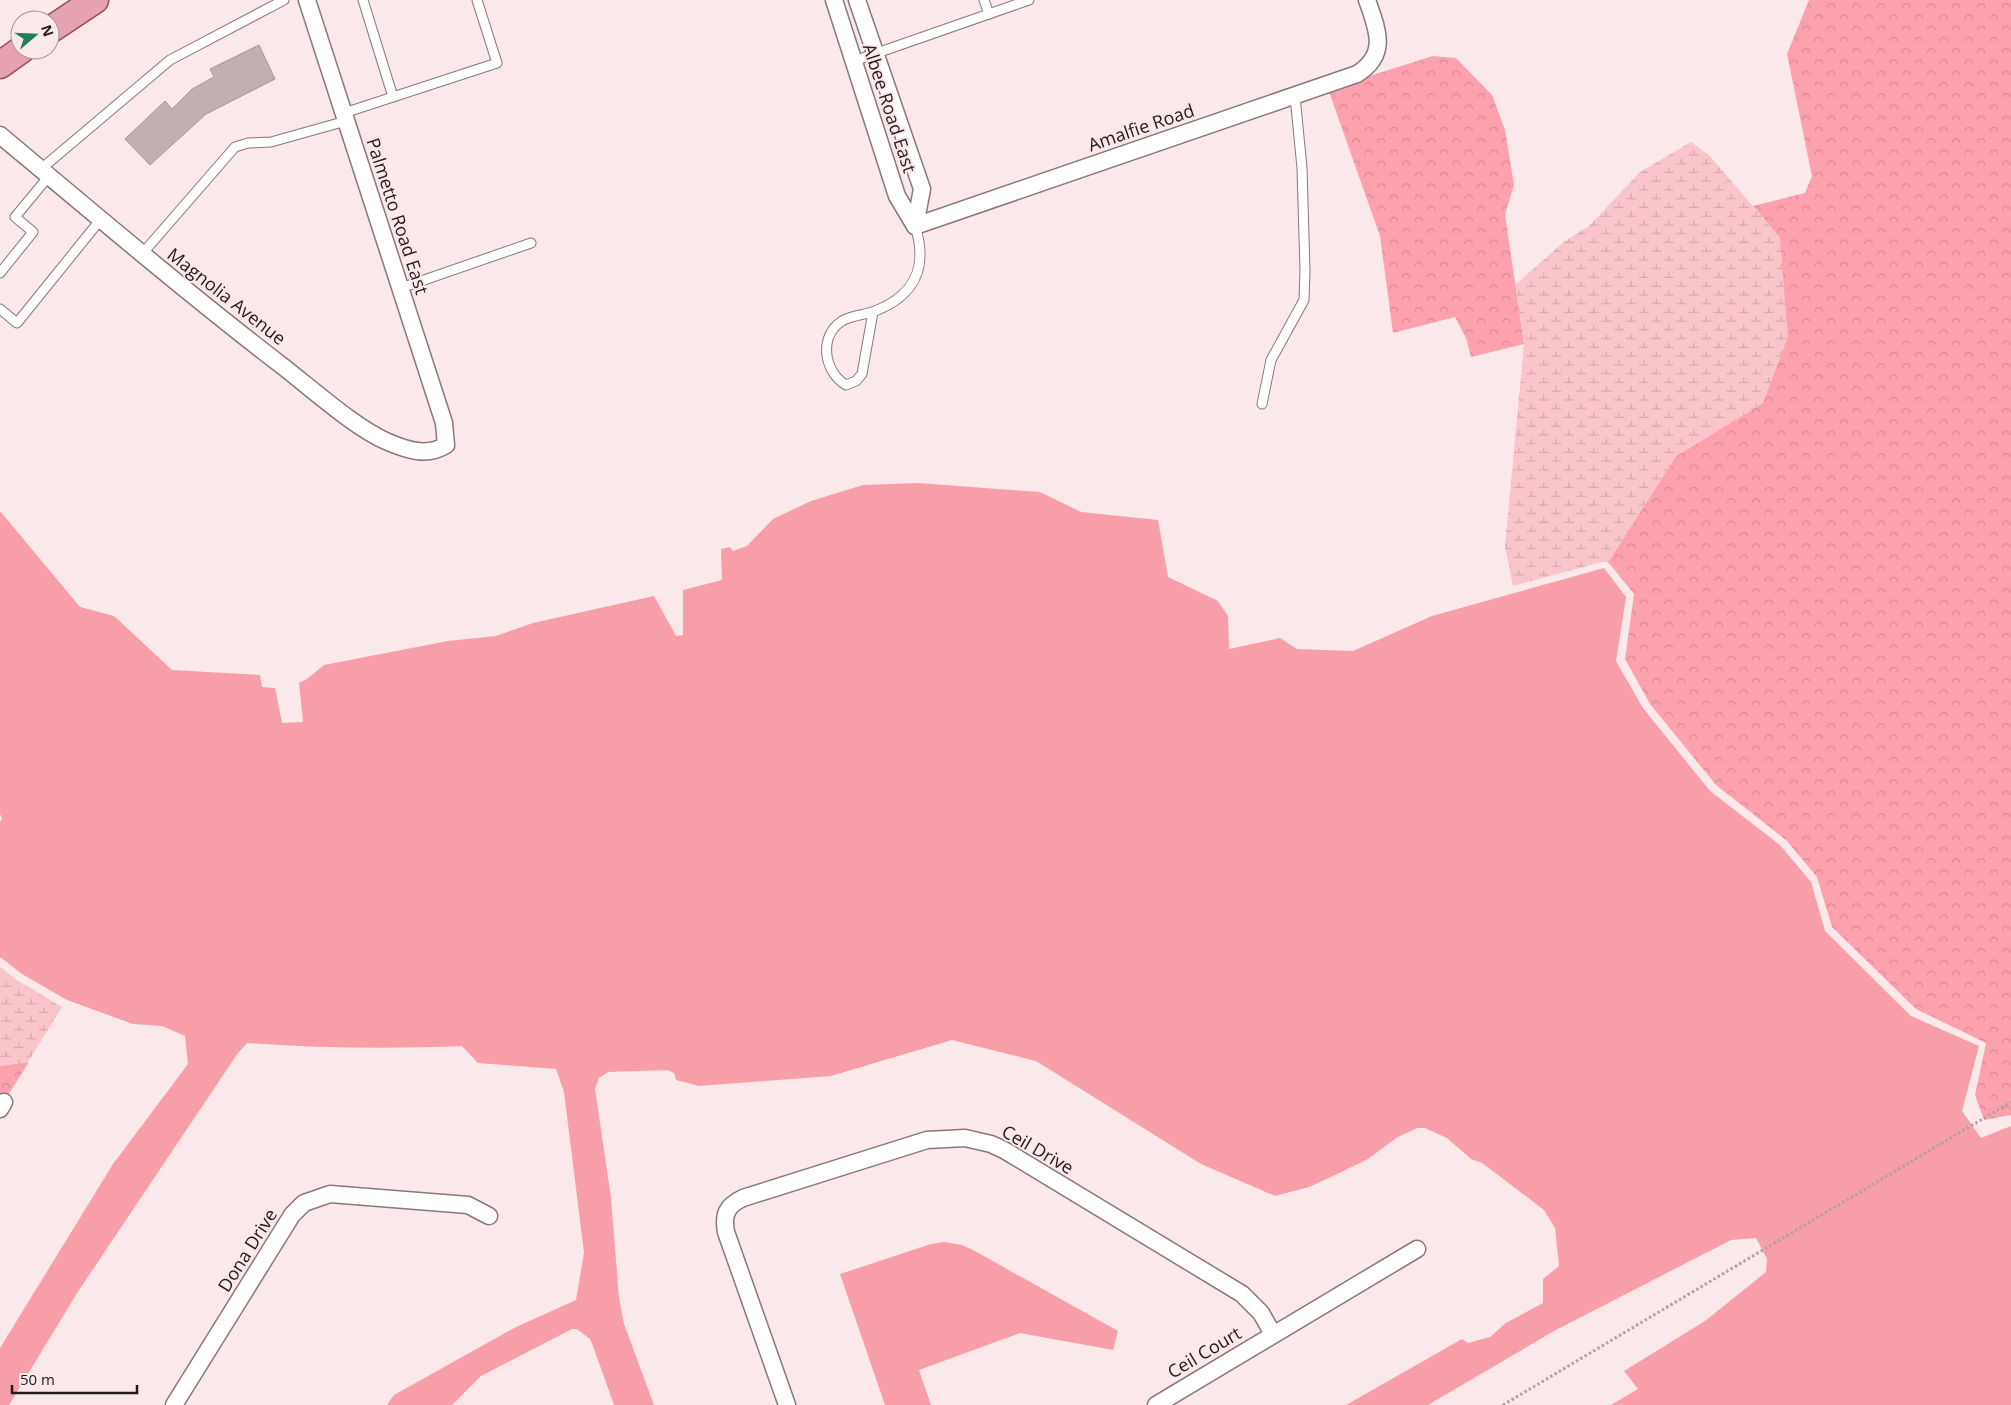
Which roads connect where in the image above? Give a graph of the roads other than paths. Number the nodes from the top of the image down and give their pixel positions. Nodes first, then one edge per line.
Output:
1 (284, 0) edge
2 (307, 0) edge
3 (364, 0) edge
4 (477, 0) edge
5 (834, 0) edge
6 (857, 0) edge
7 (984, 0) edge
8 (1029, 0) edge
9 (1367, 0) edge
10 (91, 1) edge
11 (989, 14) junction
12 (60, 23) edge
13 (877, 53) junction
14 (854, 61) junction
15 (1295, 96) junction
16 (393, 97) junction
17 (345, 117) junction
18 (0, 135) edge
19 (45, 173) junction
20 (101, 219) junction
21 (915, 226) junction
22 (531, 243) dead end
23 (142, 254) junction
24 (0, 273) edge
25 (401, 288) junction
26 (0, 309) edge
27 (873, 312) junction
28 (1262, 404) dead end
29 (446, 445) joint
30 (489, 1216) dead end
31 (1417, 1249) dead end
32 (1273, 1334) junction
33 (174, 1405) edge
34 (787, 1405) edge
35 (1156, 1405) edge

1 - 19 lane
2 - 17 street, Palmetto Road East
3 - 16 lane
4 - 16 lane
5 - 14 street, Albee Road East
6 - 13 street, Albee Road East
7 - 11 lane
8 - 11 lane
9 - 15 street, Amalfie Road
10 - 12 main road
11 - 13 lane
13 - 14 lane
13 - 21 street, Albee Road East
14 - 21 street, Albee Road East
15 - 21 street, Amalfie Road
15 - 28 lane
16 - 17 lane
17 - 23 lane
17 - 25 street, Palmetto Road East
18 - 19 street, Magnolia Avenue
19 - 20 street, Magnolia Avenue
19 - 24 lane
20 - 23 street, Magnolia Avenue
20 - 26 lane
21 - 27 lane, Albee Road East
22 - 25 lane
23 - 29 street, Magnolia Avenue
25 - 29 street, Palmetto Road East
27 - 27 lane, Albee Road East
30 - 33 street, Dona Drive
31 - 32 street
32 - 34 street, Ceil Drive
32 - 35 street, Ceil Court

